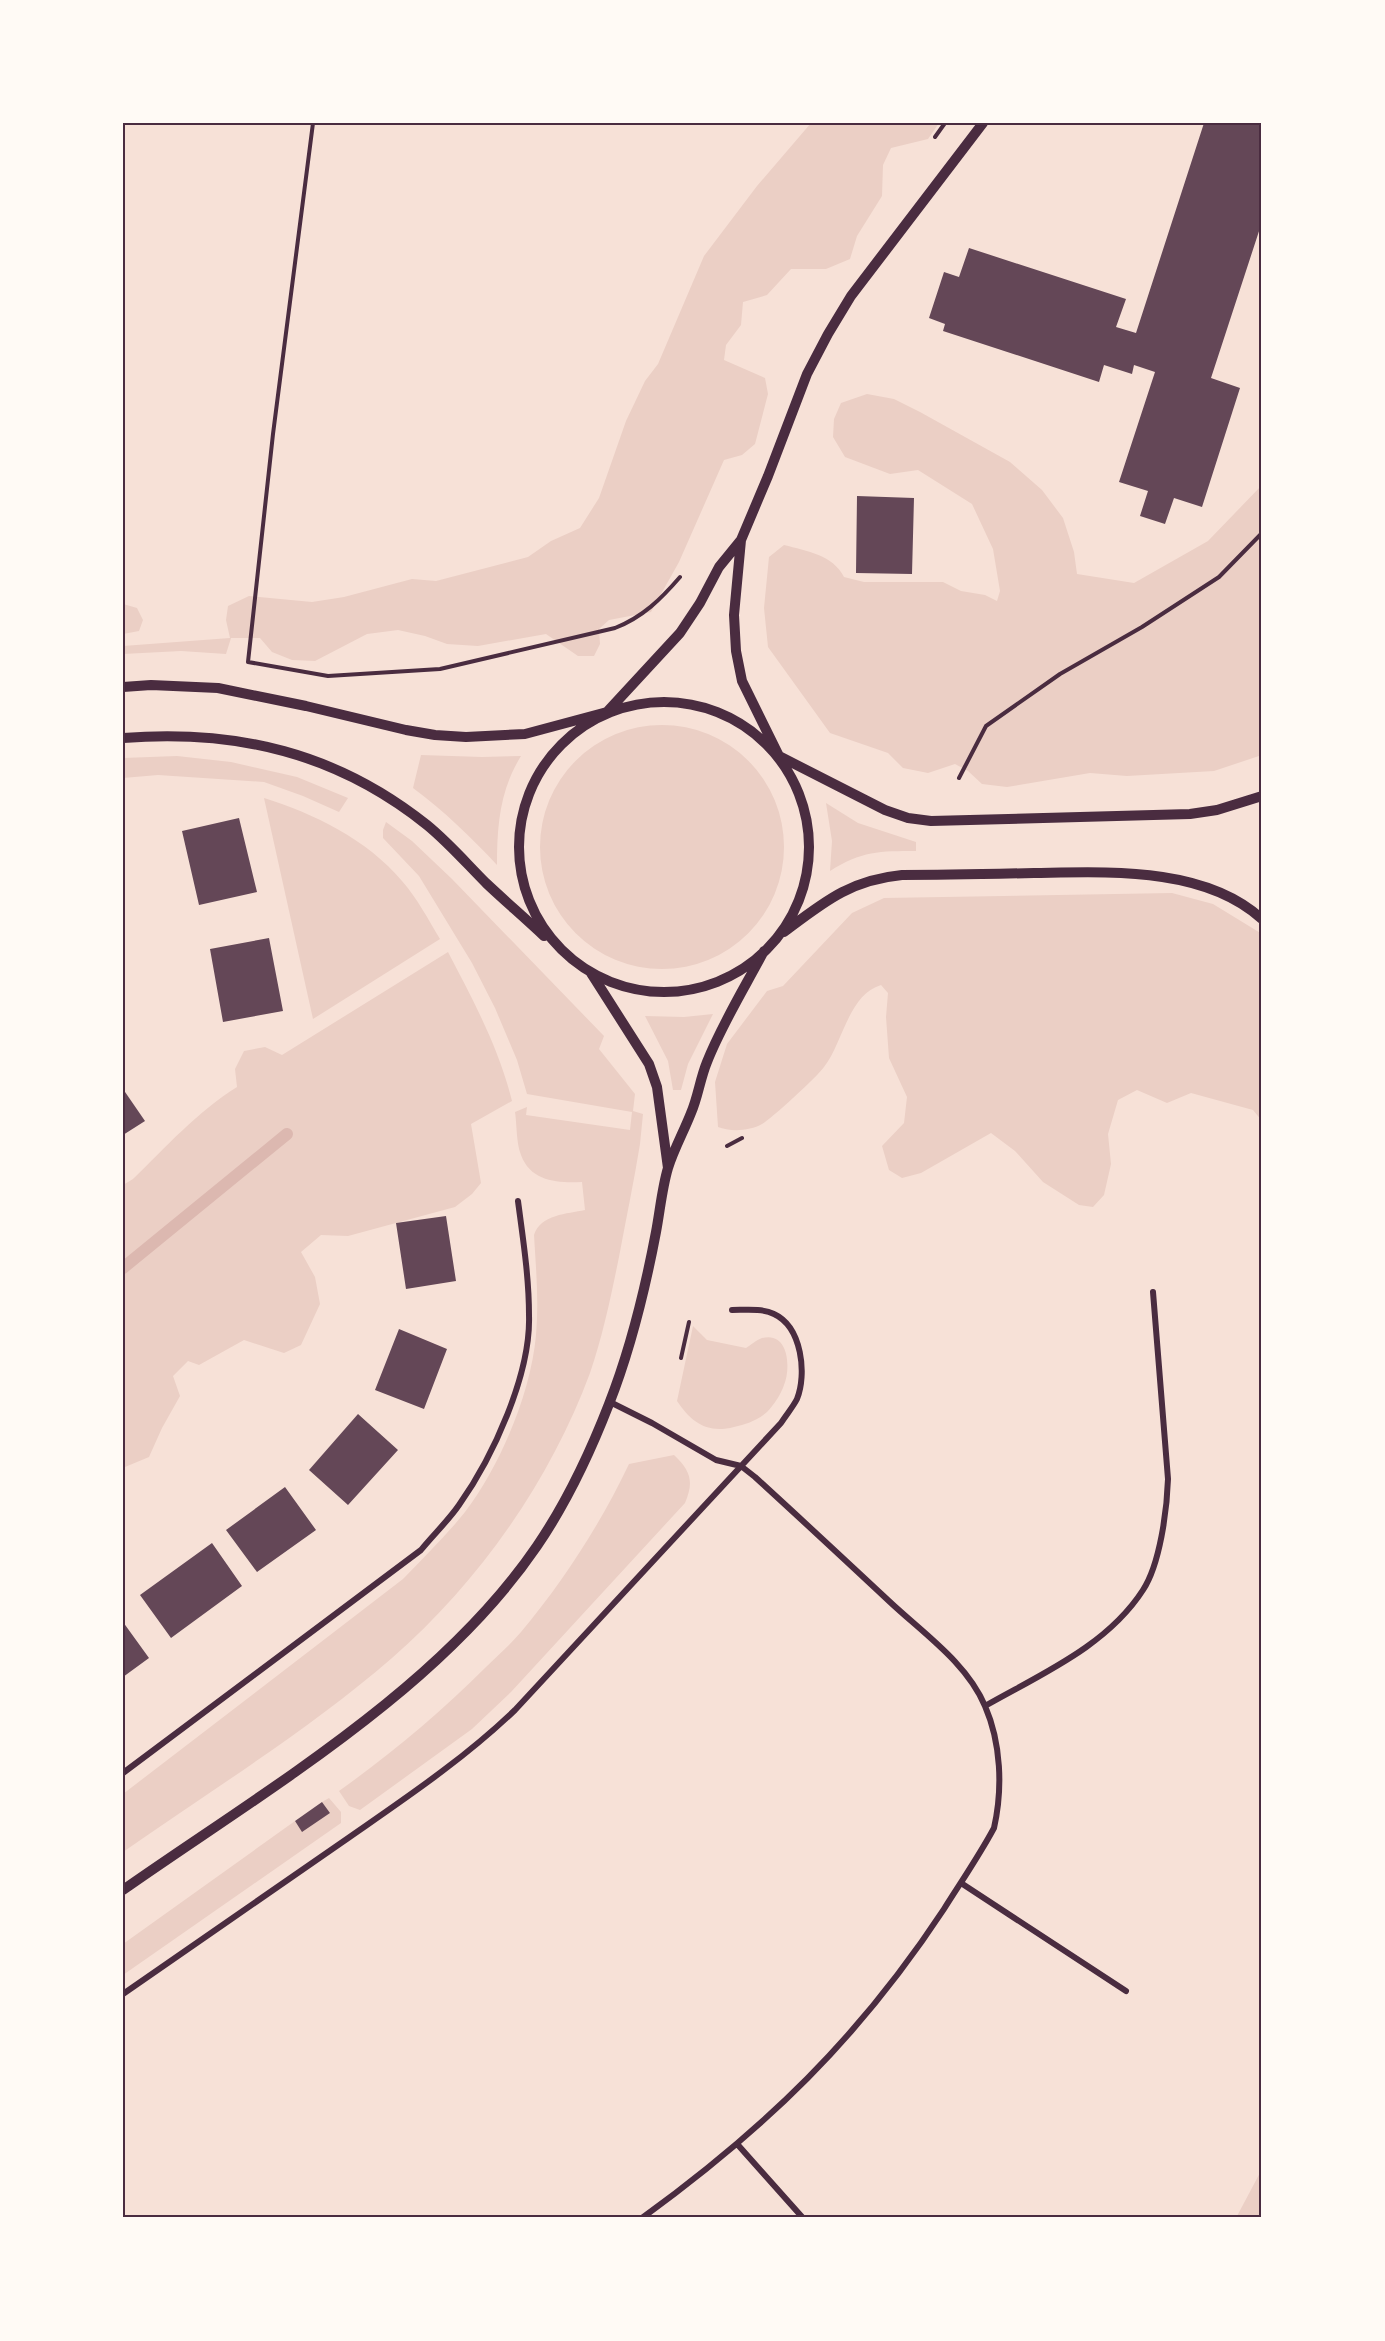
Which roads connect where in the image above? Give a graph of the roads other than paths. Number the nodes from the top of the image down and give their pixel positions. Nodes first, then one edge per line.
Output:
1 (982, 123) edge
2 (741, 540) junction
3 (123, 687) edge
4 (607, 712) junction
5 (123, 738) edge
6 (779, 756) junction
7 (1262, 796) edge
8 (1262, 919) edge
9 (780, 935) junction
10 (552, 943) junction
11 (764, 951) junction
12 (591, 973) junction
13 (668, 1168) junction
14 (518, 1201) dead end
15 (1153, 1293) dead end
16 (732, 1310) dead end
17 (610, 1402) junction
18 (741, 1466) junction
19 (985, 1706) junction
20 (123, 1773) edge
21 (961, 1883) junction
22 (123, 1890) edge
23 (1126, 1991) dead end
24 (123, 1994) edge
25 (738, 2145) junction
26 (642, 2218) edge
27 (803, 2218) edge

1 - 2 street
2 - 4 street
2 - 6 street
3 - 4 street
4 - 6 street
4 - 10 street
5 - 10 street
6 - 7 street
6 - 9 street
8 - 9 street
9 - 11 street
10 - 12 street
11 - 12 street
11 - 13 street
12 - 13 street
13 - 17 street
14 - 20 street
15 - 19 street
16 - 18 street
17 - 18 street
17 - 22 street
18 - 19 street
18 - 24 street
19 - 21 street
21 - 23 street
21 - 25 street
25 - 26 street
25 - 27 street

